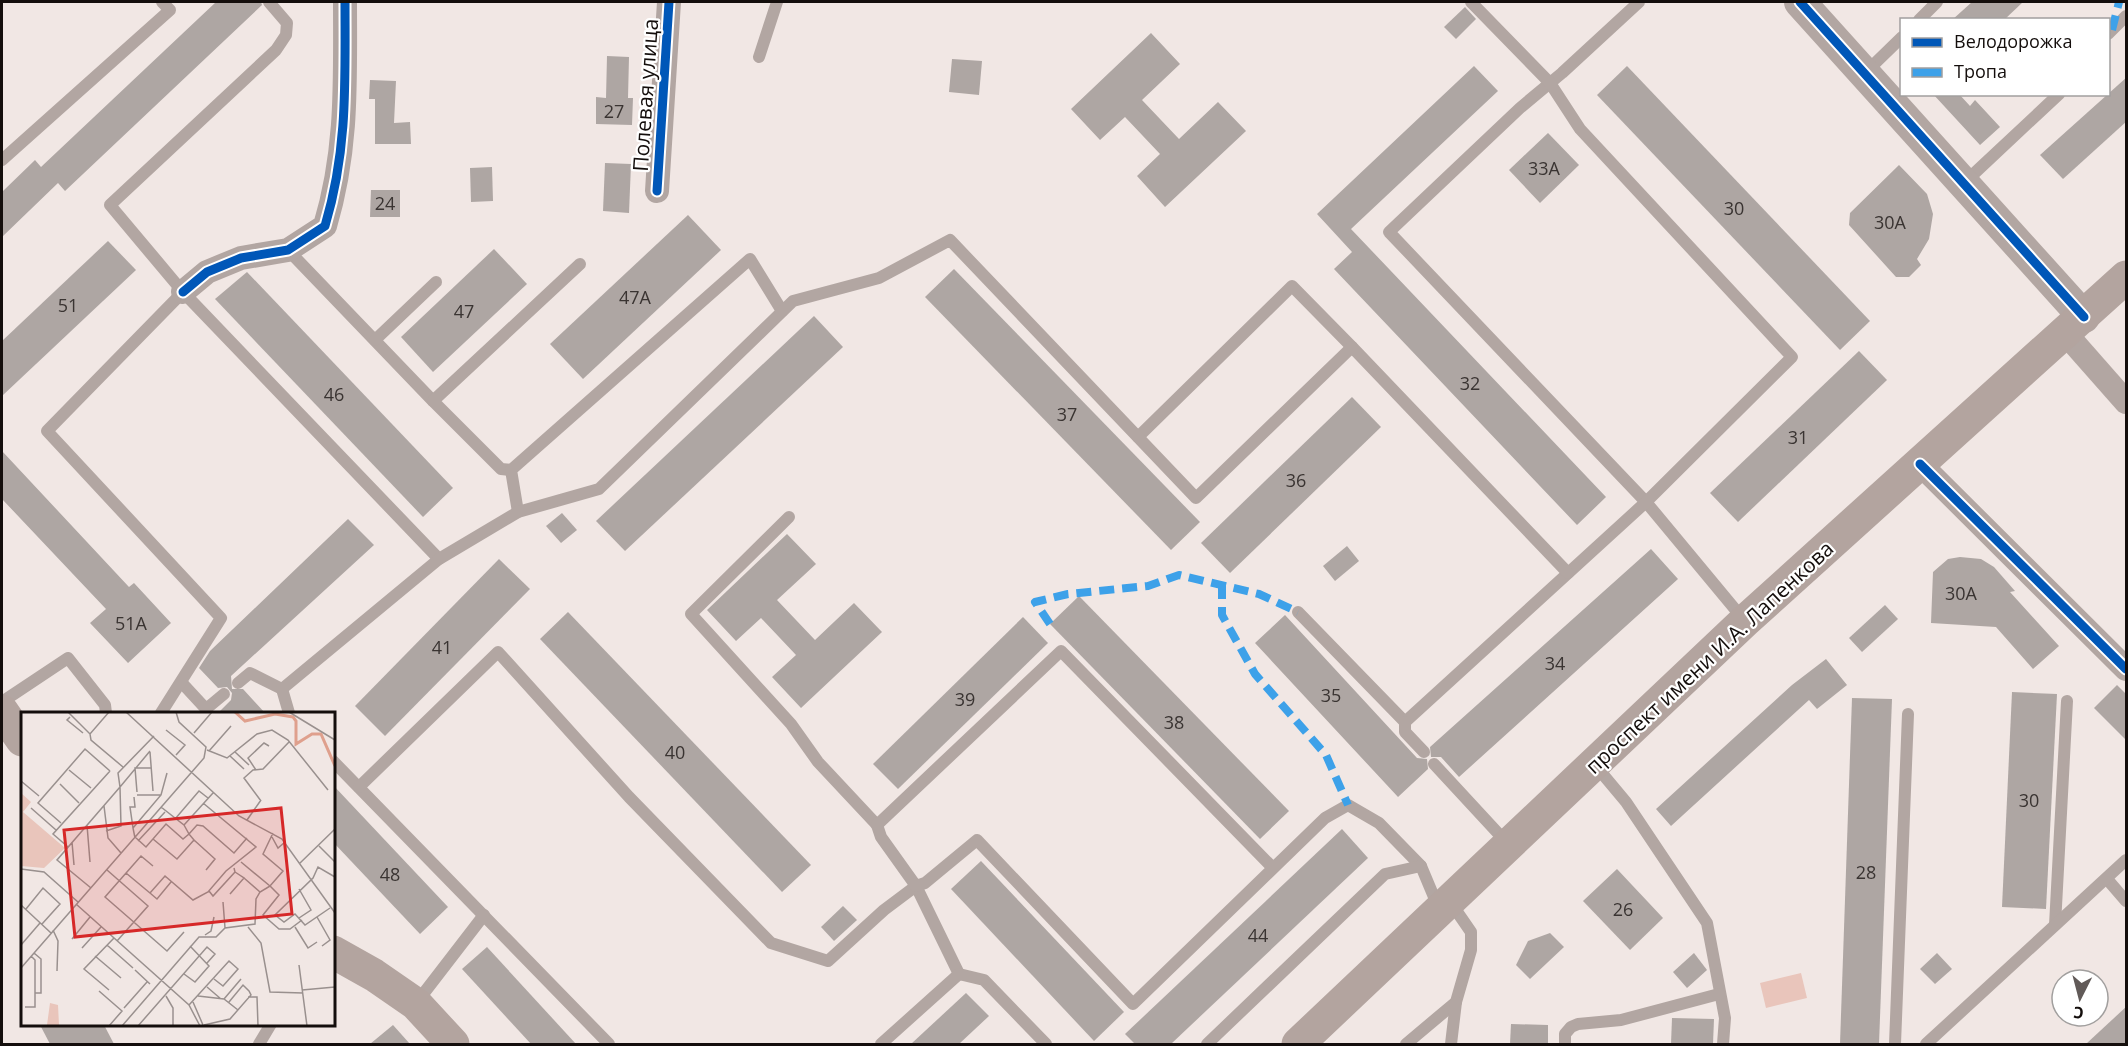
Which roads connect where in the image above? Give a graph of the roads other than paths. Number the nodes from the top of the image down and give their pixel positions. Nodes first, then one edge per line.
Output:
1 (162, 2) edge
2 (269, 2) edge
3 (345, 2) edge
4 (669, 2) edge
5 (777, 2) edge
6 (1472, 2) edge
7 (1639, 2) edge
8 (1800, 2) edge
9 (1936, 2) edge
10 (2127, 16) edge
11 (1921, 18) edge
12 (2110, 33) edge
13 (1900, 39) edge
14 (759, 57) dead end
15 (1866, 72) junction
16 (1550, 83) junction
17 (2057, 96) edge
18 (2, 160) edge
19 (1965, 182) junction
20 (657, 191) dead end
21 (288, 250) junction
22 (580, 264) dead end
23 (2127, 277) edge
24 (436, 282) dead end
25 (183, 292) junction
26 (782, 311) junction
27 (2075, 325) junction
28 (375, 340) junction
29 (1352, 347) junction
30 (434, 401) junction
31 (2127, 402) edge
32 (1138, 437) junction
33 (1920, 464) junction
34 (511, 470) junction
35 (1646, 502) junction
36 (518, 512) junction
37 (789, 517) dead end
38 (439, 559) junction
39 (1568, 573) junction
40 (1299, 612) dead end
41 (1745, 621) junction
42 (2127, 669) edge
43 (182, 683) junction
44 (238, 683) dead end
45 (282, 689) junction
46 (224, 694) dead end
47 (2067, 701) dead end
48 (2, 702) edge
49 (2, 711) edge
50 (106, 712) edge
51 (162, 712) edge
52 (289, 712) edge
53 (1908, 714) dead end
54 (1405, 722) junction
55 (21, 739) edge
56 (1424, 752) dead end
57 (334, 762) edge
58 (1434, 764) dead end
59 (1594, 764) junction
60 (359, 787) junction
61 (877, 825) junction
62 (1509, 844) junction
63 (2127, 860) edge
64 (1421, 866) junction
65 (1273, 868) junction
66 (2107, 879) junction
67 (916, 886) junction
68 (2127, 901) edge
69 (1445, 905) junction
70 (484, 915) junction
71 (2055, 925) junction
72 (335, 957) edge
73 (959, 974) junction
74 (1719, 994) junction
75 (1456, 1002) junction
76 (416, 1004) junction
77 (270, 1025) edge
78 (1042, 1043) edge
79 (259, 1044) edge
80 (453, 1044) edge
81 (609, 1044) edge
82 (881, 1044) edge
83 (1207, 1044) edge
84 (1298, 1044) edge
85 (1406, 1044) edge
86 (1451, 1044) edge
87 (1565, 1044) edge
88 (1723, 1044) edge
89 (1895, 1044) edge
90 (1926, 1044) edge

1 - 18 lane
2 - 25 lane
3 - 21 street
4 - 20 street, Полевая улица
5 - 14 lane
6 - 16 lane
7 - 16 lane
8 - 15 street
9 - 11 lane
10 - 12 lane
13 - 15 lane
15 - 19 street
16 - 35 lane
16 - 35 lane
17 - 19 lane
19 - 27 street
21 - 25 street
21 - 28 lane
22 - 30 lane
23 - 27 main road, проспект имени И.А. Лапенкова
24 - 28 lane
25 - 38 lane
25 - 43 lane
26 - 32 lane
26 - 34 lane
26 - 36 lane
27 - 31 street
27 - 33 main road, проспект имени И.А. Лапенкова
28 - 30 lane
29 - 32 lane
29 - 32 lane
29 - 39 lane
30 - 34 lane
33 - 41 main road, проспект имени И.А. Лапенкова
33 - 42 street
34 - 36 lane
35 - 39 lane
35 - 41 lane
36 - 38 lane
37 - 61 lane
38 - 45 lane
39 - 54 lane
40 - 54 lane
41 - 59 main road, проспект имени И.А. Лапенкова
43 - 46 lane
43 - 51 lane
44 - 45 lane
45 - 52 lane
47 - 71 lane
48 - 50 lane
49 - 55 main road
53 - 89 lane
54 - 56 lane
57 - 60 lane
58 - 62 lane
59 - 62 main road, проспект имени И.А. Лапенкова
59 - 74 lane
60 - 67 lane
60 - 70 lane
61 - 65 lane
61 - 67 lane
62 - 69 main road, проспект имени И.А. Лапенкова
63 - 66 lane
64 - 65 lane
64 - 69 lane
64 - 83 lane
65 - 67 lane
66 - 68 lane
66 - 71 lane
67 - 73 lane
69 - 75 lane
69 - 84 main road, проспект имени И.А. Лапенкова
70 - 76 lane
70 - 81 lane
71 - 90 lane
72 - 76 main road
73 - 78 lane
73 - 82 lane
74 - 87 lane
74 - 88 lane
75 - 85 lane
75 - 86 lane
76 - 80 main road
77 - 79 lane

